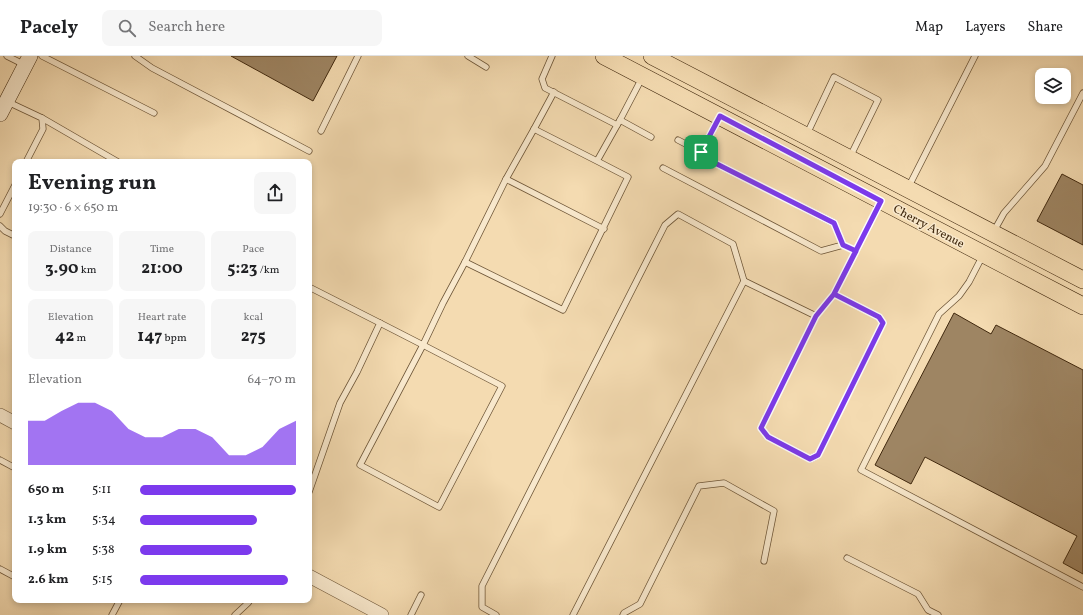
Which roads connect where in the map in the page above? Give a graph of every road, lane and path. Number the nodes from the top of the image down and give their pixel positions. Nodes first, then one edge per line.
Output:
1 (7, 56) edge
2 (42, 56) edge
3 (135, 56) edge
4 (358, 56) edge
5 (468, 56) edge
6 (552, 56) edge
7 (604, 56) edge
8 (652, 56) edge
9 (975, 56) edge
10 (27, 60) edge
11 (486, 67) dead end
12 (643, 76) junction
13 (554, 92) junction
14 (1083, 93) edge
15 (3, 108) edge
16 (154, 113) dead end
17 (720, 116) junction
18 (42, 118) junction
19 (618, 123) junction
20 (534, 129) junction
21 (322, 132) dead end
22 (806, 136) junction
23 (651, 137) dead end
24 (678, 140) dead end
25 (309, 151) dead end
26 (701, 152) junction
27 (28, 159) edge
28 (113, 159) edge
29 (849, 159) junction
30 (597, 161) junction
31 (663, 168) dead end
32 (506, 179) junction
33 (908, 188) junction
34 (12, 191) edge
35 (881, 201) junction
36 (0, 214) edge
37 (0, 226) edge
38 (604, 229) junction
39 (993, 233) junction
40 (12, 234) edge
41 (843, 245) junction
42 (856, 251) junction
43 (984, 254) junction
44 (465, 262) junction
45 (1083, 280) edge
46 (744, 281) junction
47 (312, 289) edge
48 (834, 294) junction
49 (1083, 306) edge
50 (816, 316) junction
51 (380, 323) junction
52 (423, 345) junction
53 (0, 416) edge
54 (12, 422) edge
55 (0, 460) edge
56 (12, 466) edge
57 (312, 483) edge
58 (847, 558) dead end
59 (764, 561) dead end
60 (0, 569) edge
61 (12, 575) edge
62 (312, 578) edge
63 (1083, 587) edge
64 (421, 594) dead end
65 (118, 603) edge
66 (248, 603) edge
67 (112, 615) edge
68 (235, 615) edge
69 (382, 615) edge
70 (411, 615) edge
71 (496, 615) edge
72 (573, 615) edge
73 (623, 615) edge
74 (938, 615) edge

1 - 10 lane
2 - 16 lane
3 - 25 lane
4 - 21 lane
5 - 11 lane
6 - 13 lane
7 - 12 main road, Cherry Avenue
8 - 22 main road, Cherry Avenue
9 - 33 lane
10 - 15 main road
12 - 17 main road, Cherry Avenue
12 - 19 lane
13 - 19 lane
13 - 20 lane
14 - 39 lane
15 - 18 lane
17 - 26 lane
17 - 35 main road, Cherry Avenue
18 - 27 lane
18 - 28 lane
19 - 23 lane
19 - 30 lane
20 - 30 lane
20 - 32 lane
22 - 29 main road, Cherry Avenue
22 - 29 lane
24 - 26 lane
26 - 41 lane
29 - 33 main road, Cherry Avenue
30 - 38 lane
31 - 41 lane
32 - 38 lane
32 - 44 lane
33 - 39 main road, Cherry Avenue
34 - 36 lane
35 - 42 lane
35 - 43 main road, Cherry Avenue
37 - 40 lane
38 - 44 lane
39 - 45 main road, Cherry Avenue
41 - 42 lane
42 - 48 lane
43 - 49 main road, Cherry Avenue
43 - 63 lane
44 - 52 lane
46 - 50 lane
46 - 71 lane
46 - 72 lane
47 - 51 lane
48 - 50 lane
48 - 50 lane
51 - 52 lane
51 - 57 lane
52 - 52 lane
53 - 54 street
55 - 56 lane
58 - 74 lane
59 - 73 lane
60 - 61 lane
62 - 69 street
64 - 70 lane
65 - 67 lane
66 - 68 lane

